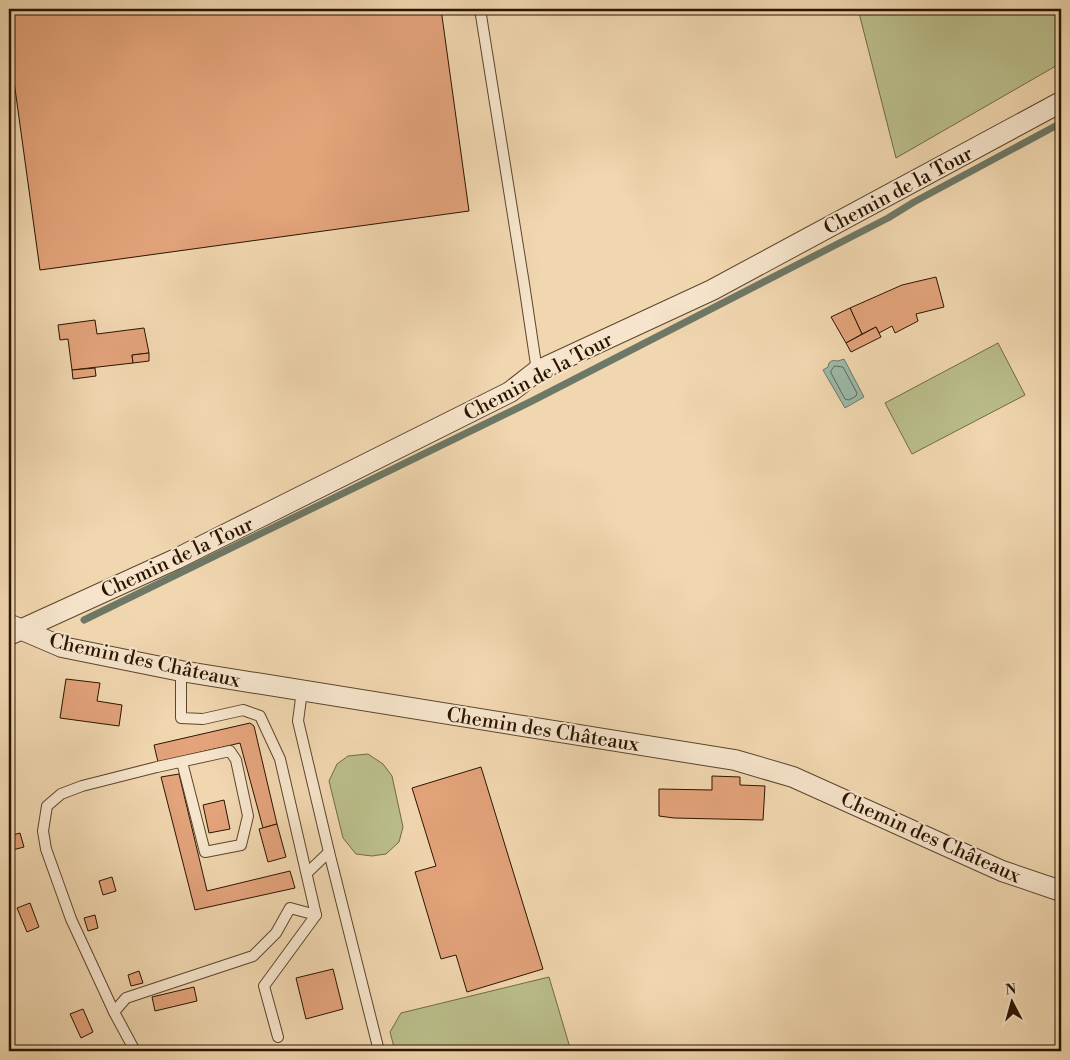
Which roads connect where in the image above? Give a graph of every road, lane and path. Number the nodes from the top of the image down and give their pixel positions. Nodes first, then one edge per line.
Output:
1 (480, 9) edge
2 (1061, 102) edge
3 (537, 371) junction
4 (12, 630) edge
5 (181, 671) junction
6 (302, 691) junction
7 (182, 762) junction
8 (329, 852) junction
9 (307, 873) junction
10 (1061, 891) edge
11 (316, 915) junction
12 (114, 1012) junction
13 (278, 1037) dead end
14 (135, 1051) edge
15 (379, 1051) edge

1 - 3 lane
2 - 3 street, Chemin de la Tour
3 - 4 street, Chemin de la Tour
4 - 5 street, Chemin des Châteaux
5 - 6 street, Chemin des Châteaux
5 - 9 lane
6 - 8 lane
6 - 10 street, Chemin des Châteaux
7 - 7 lane
7 - 12 lane
8 - 9 lane
8 - 15 lane
9 - 11 lane
11 - 12 lane
11 - 13 lane
12 - 14 lane

